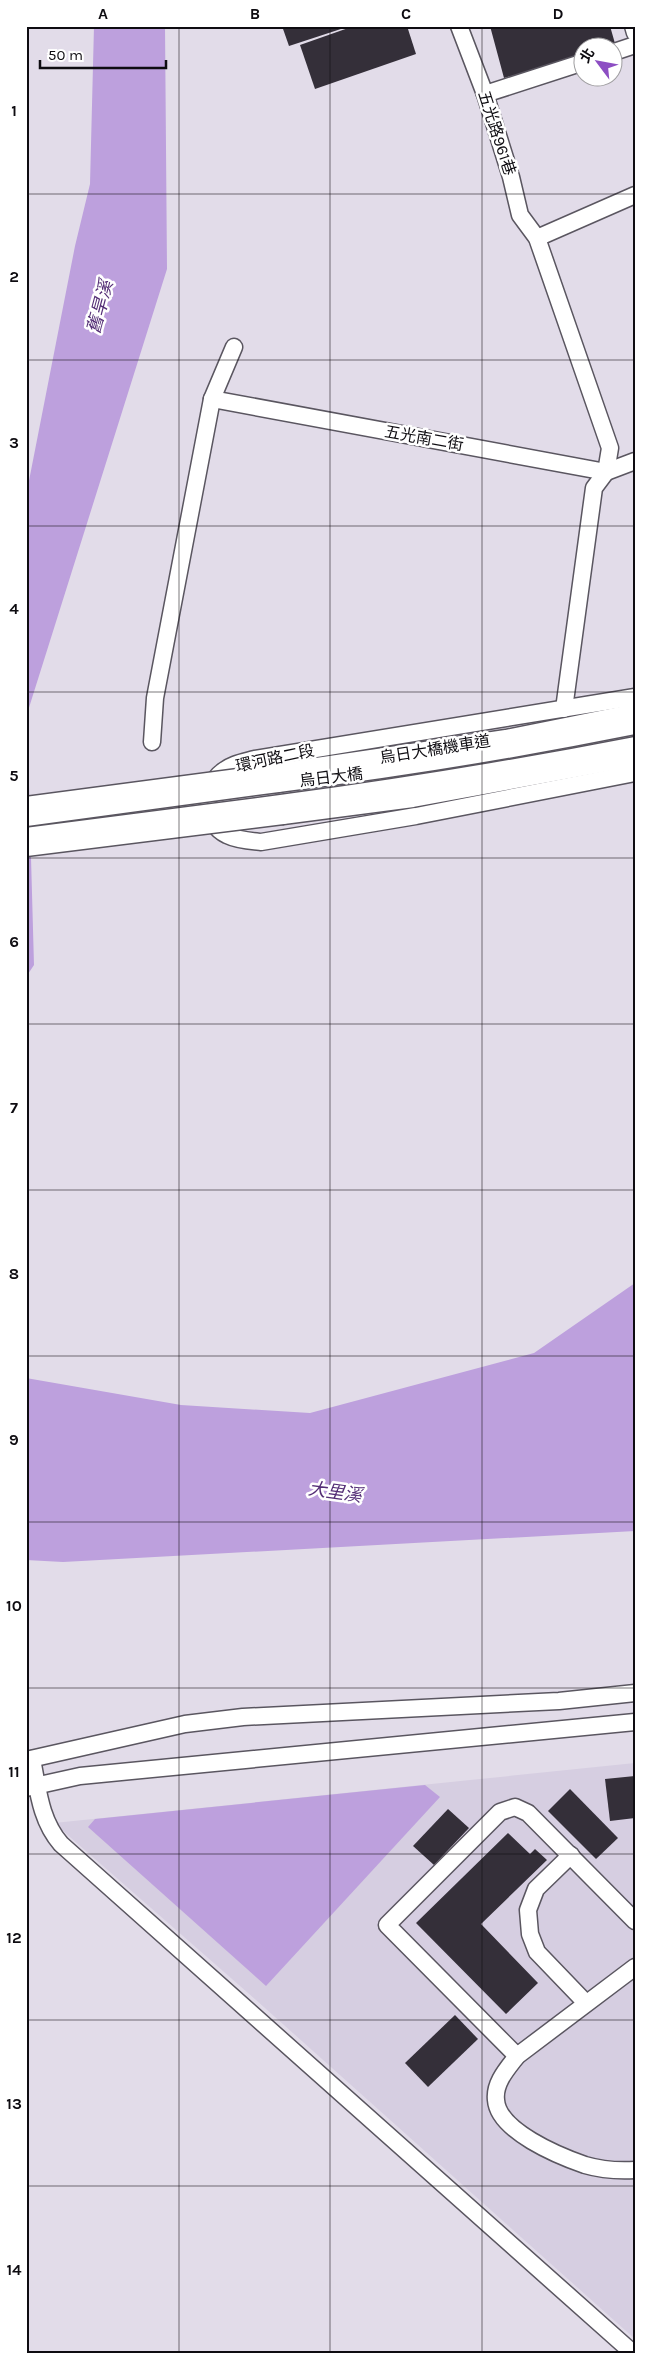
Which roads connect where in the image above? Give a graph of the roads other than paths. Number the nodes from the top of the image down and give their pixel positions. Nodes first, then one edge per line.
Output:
1 (459, 26) edge
2 (633, 26) edge
3 (635, 33) edge
4 (574, 65) edge
5 (485, 94) junction
6 (635, 195) edge
7 (537, 238) junction
8 (234, 347) dead end
9 (212, 399) junction
10 (635, 461) edge
11 (606, 472) junction
12 (635, 697) edge
13 (564, 709) junction
14 (635, 712) edge
15 (635, 726) edge
16 (152, 742) dead end
17 (635, 745) edge
18 (635, 758) edge
19 (408, 761) junction
20 (635, 772) edge
21 (413, 792) junction
22 (26, 805) edge
23 (26, 818) edge
24 (26, 836) edge
25 (26, 848) edge
26 (635, 1693) edge
27 (635, 1722) edge
28 (29, 1759) edge
29 (32, 1787) edge
30 (571, 1855) junction
31 (635, 1921) edge
32 (635, 1967) edge
33 (586, 2004) junction
34 (517, 2056) junction
35 (635, 2170) edge
36 (634, 2354) edge

1 - 5 street, 五光路961巷
2 - 3 street
4 - 5 street
5 - 7 street, 五光路961巷
6 - 7 street
7 - 11 street, 五光路961巷
8 - 9 street
9 - 11 street, 五光南二街
9 - 16 street
10 - 11 street
11 - 13 street
12 - 13 street, 環河路二段
13 - 20 street, 環河路二段
14 - 19 street, 烏日大橋機車道
15 - 19 street, 烏日大橋
17 - 21 street, 烏日大橋
18 - 21 street
19 - 22 street, 烏日大橋機車道, bridge
19 - 23 street, 烏日大橋, bridge
21 - 24 street, 烏日大橋, bridge
21 - 25 street, bridge
26 - 28 street
27 - 29 street
28 - 29 street
29 - 36 street
30 - 31 street
30 - 33 street
30 - 34 street
32 - 33 street
33 - 34 street
34 - 35 street

